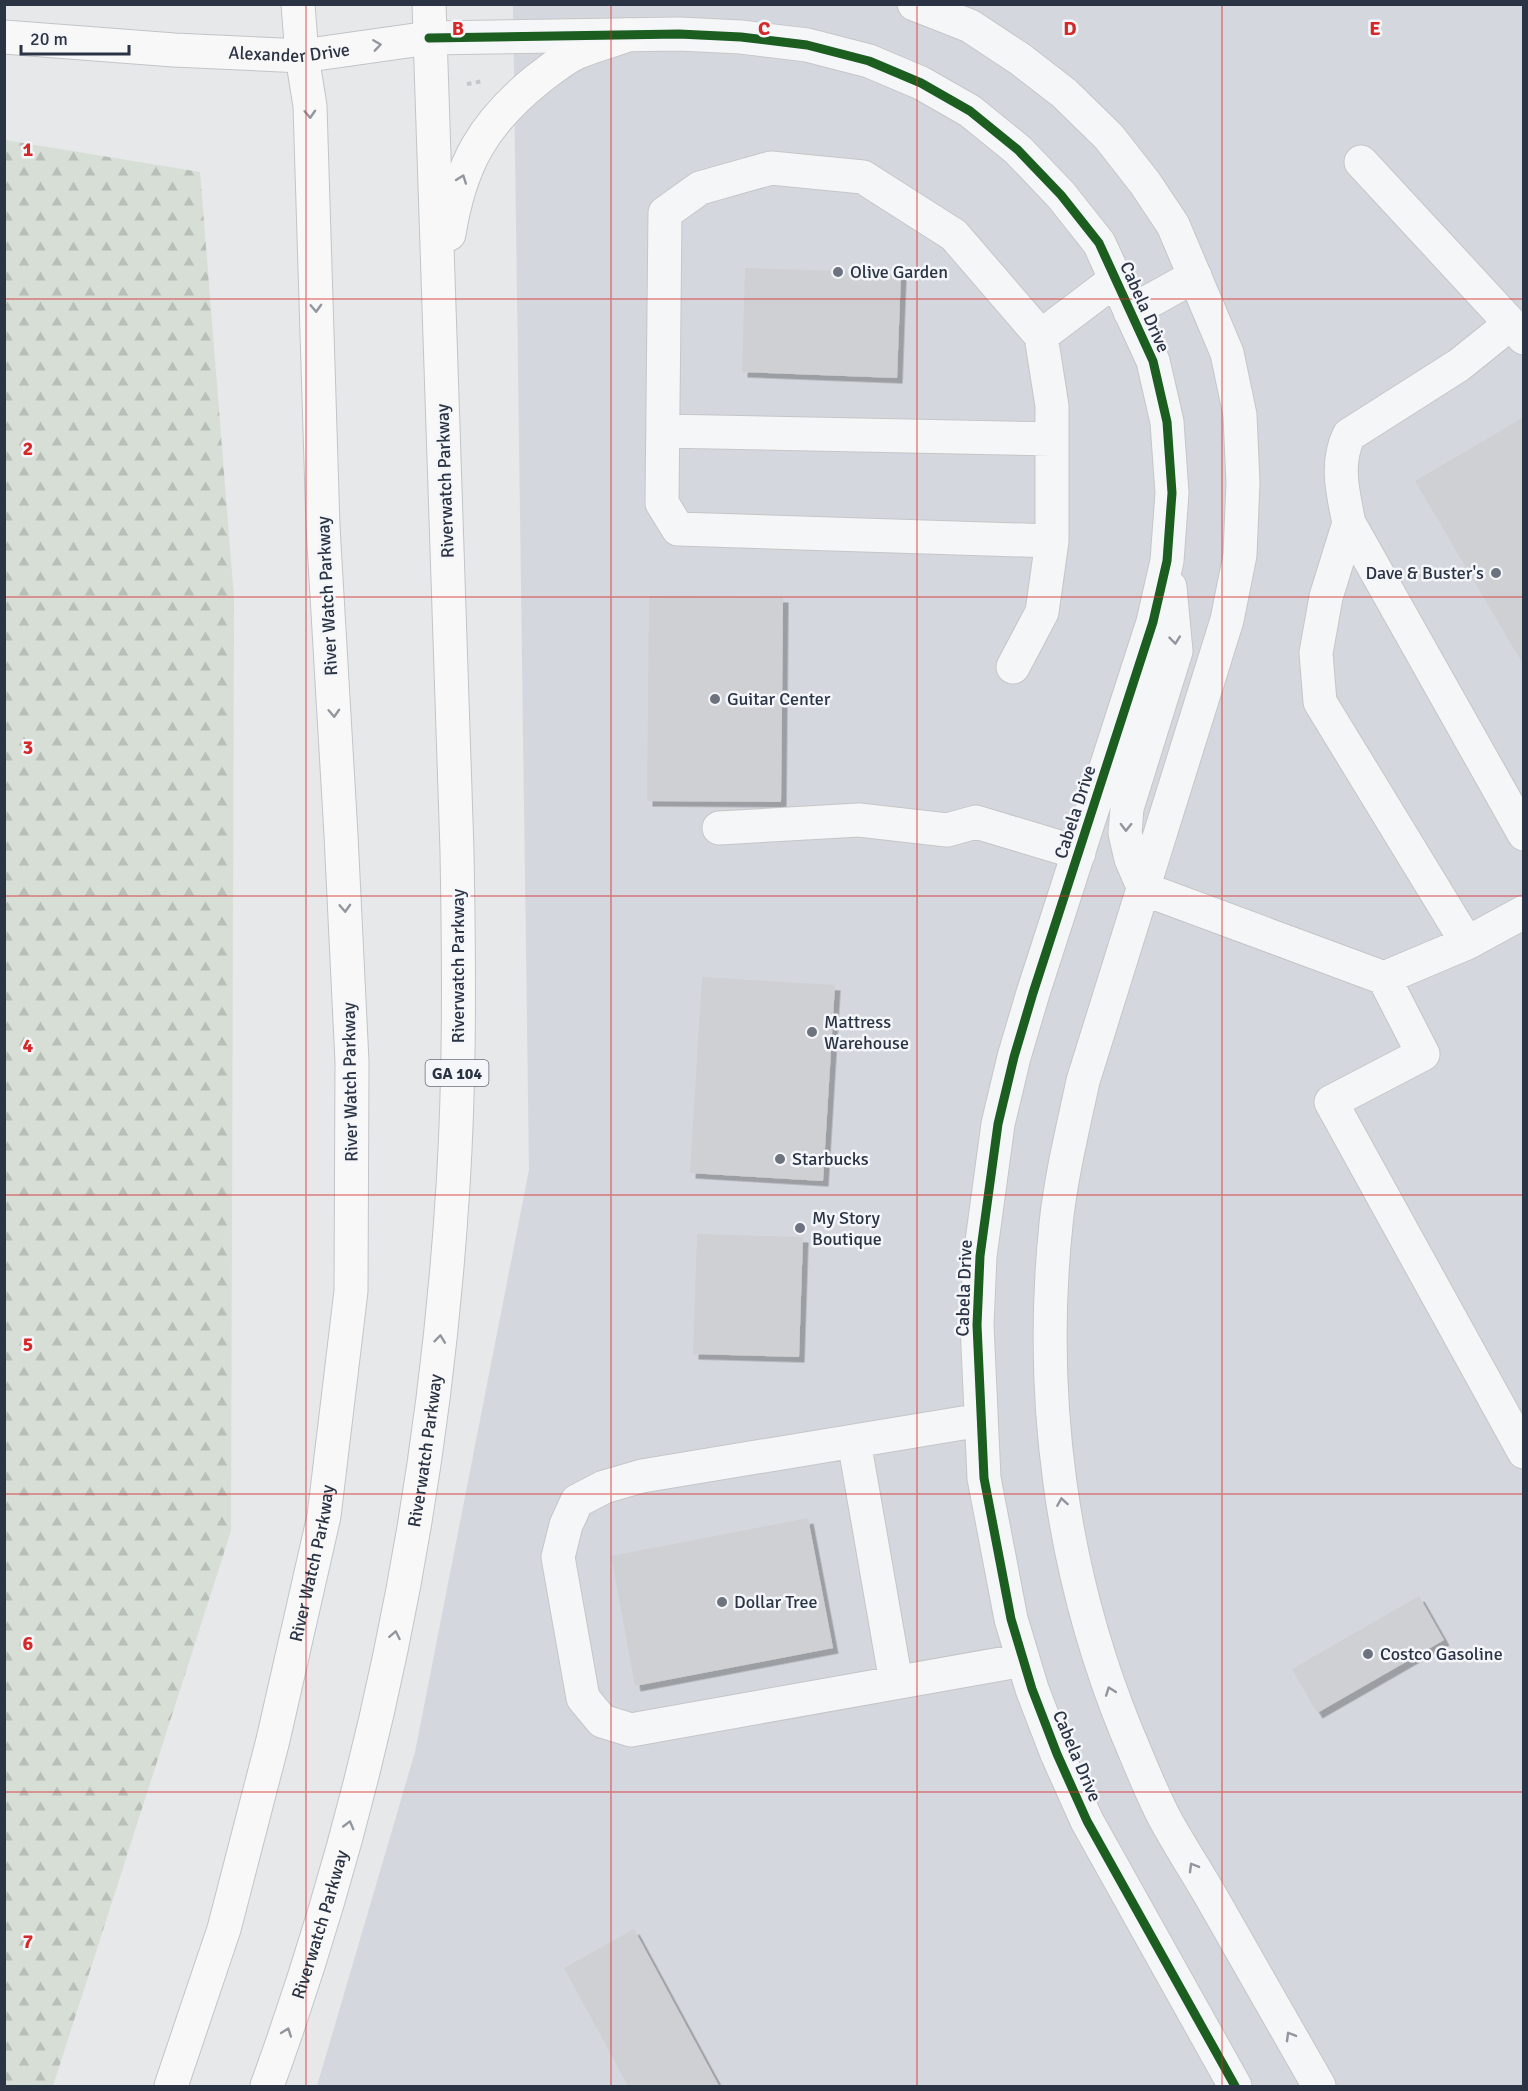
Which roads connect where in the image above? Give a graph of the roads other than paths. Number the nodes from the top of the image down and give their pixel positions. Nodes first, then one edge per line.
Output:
1 (298, 4) edge
2 (429, 4) edge
3 (914, 4) edge
4 (628, 35) junction
5 (4, 37) edge
6 (429, 38) junction
7 (302, 56) junction
8 (1360, 162) dead end
9 (1196, 276) junction
10 (1115, 280) junction
11 (439, 298) junction
12 (1130, 312) junction
13 (1517, 331) edge
14 (1041, 336) junction
15 (663, 431) junction
16 (1052, 439) junction
17 (1349, 524) junction
18 (1052, 541) junction
19 (1167, 561) junction
20 (1013, 667) dead end
21 (719, 828) dead end
22 (1524, 834) edge
23 (1079, 853) junction
24 (1144, 889) junction
25 (1524, 912) edge
26 (1467, 943) junction
27 (1384, 978) junction
28 (981, 1420) junction
29 (854, 1441) junction
30 (1524, 1452) edge
31 (1023, 1660) junction
32 (896, 1682) junction
33 (171, 2086) edge
34 (267, 2086) edge
35 (1235, 2086) edge
36 (1319, 2086) edge

1 - 7 main road
2 - 6 main road, Riverwatch Parkway / GA 104
3 - 9 street
4 - 6 street, Cabela Drive
4 - 10 street, Cabela Drive
11 -> 4 main road
5 - 7 main road, Alexander Drive
7 -> 6 main road, Alexander Drive
6 - 11 main road, Riverwatch Parkway / GA 104
7 -> 33 main road, River Watch Parkway
8 - 13 street
9 - 12 street
9 - 24 street
10 - 12 street, Cabela Drive
10 - 14 street
34 -> 11 main road, Riverwatch Parkway / GA 104
12 - 19 street, Cabela Drive
13 - 17 street
14 - 15 street
14 - 16 street
15 - 16 street
15 - 18 street
16 - 18 street
17 - 22 street
17 - 26 street
18 - 20 street
19 - 23 street, Cabela Drive
19 -> 24 street
21 - 23 street
23 - 28 street, Cabela Drive
24 - 27 street
36 -> 24 street
25 - 26 street
26 - 27 street
27 - 30 street
28 - 29 street
28 - 31 street, Cabela Drive
29 - 32 street
29 - 32 street
31 - 32 street
31 - 35 street, Cabela Drive

